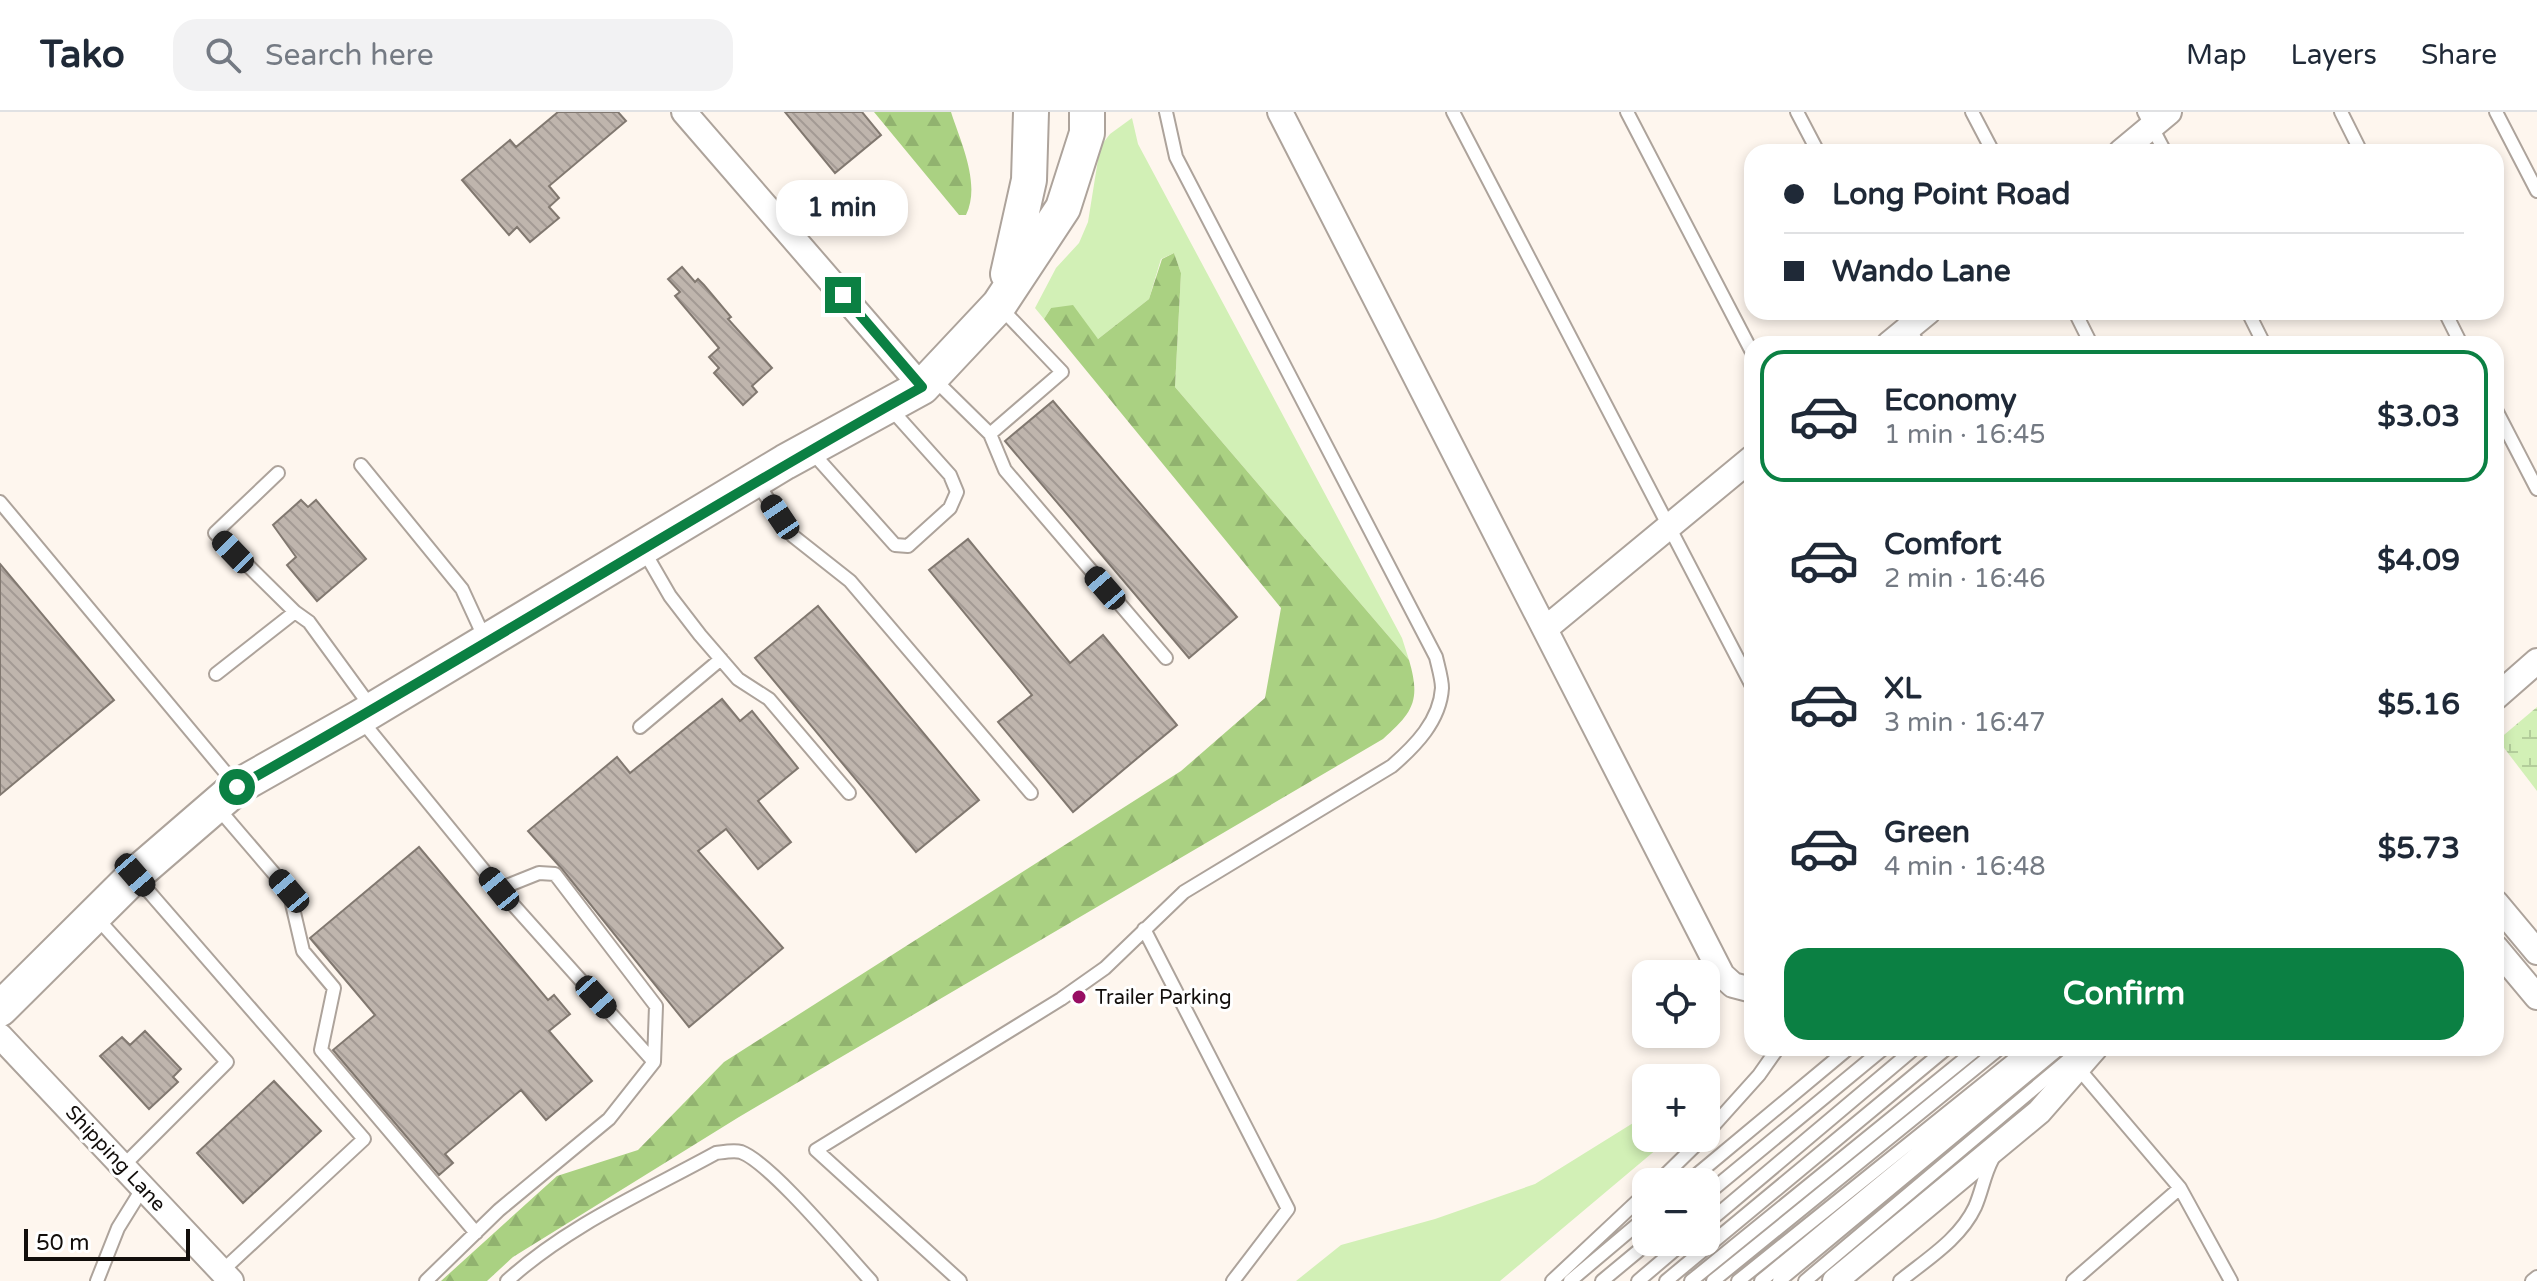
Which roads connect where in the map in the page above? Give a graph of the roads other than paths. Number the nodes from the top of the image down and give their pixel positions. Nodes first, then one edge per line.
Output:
1 (684, 112) edge
2 (1031, 112) edge
3 (1087, 112) edge
4 (1166, 112) edge
5 (1280, 112) edge
6 (1453, 112) edge
7 (1627, 112) edge
8 (1797, 112) edge
9 (1972, 112) edge
10 (2341, 112) edge
11 (2496, 112) edge
12 (2155, 117) edge
13 (1814, 144) edge
14 (1989, 144) edge
15 (2129, 144) edge
16 (2163, 144) edge
17 (2357, 144) edge
18 (2537, 191) edge
19 (999, 305) junction
20 (1744, 337) edge
21 (926, 381) junction
22 (888, 406) junction
23 (2504, 425) edge
24 (990, 434) junction
25 (809, 449) junction
26 (361, 465) dead end
27 (1744, 465) edge
28 (278, 473) dead end
29 (755, 480) junction
30 (2537, 489) edge
31 (0, 502) edge
32 (1669, 527) junction
33 (642, 548) junction
34 (295, 612) junction
35 (1545, 629) junction
36 (486, 642) junction
37 (2537, 654) edge
38 (1166, 658) dead end
39 (721, 659) junction
40 (2537, 661) edge
41 (1744, 671) edge
42 (216, 674) dead end
43 (2504, 679) edge
44 (2504, 690) edge
45 (366, 714) junction
46 (640, 727) dead end
47 (849, 793) dead end
48 (1031, 793) dead end
49 (226, 796) junction
50 (135, 875) junction
51 (499, 889) junction
52 (2504, 913) edge
53 (94, 914) junction
54 (1144, 929) junction
55 (2537, 952) edge
56 (2504, 958) edge
57 (1744, 988) edge
58 (2537, 997) edge
59 (0, 1009) edge
60 (0, 1036) edge
61 (1772, 1056) edge
62 (1839, 1056) edge
63 (1874, 1056) edge
64 (1906, 1056) edge
65 (1937, 1056) edge
66 (1968, 1056) edge
67 (1990, 1056) edge
68 (2018, 1056) edge
69 (2034, 1056) edge
70 (2050, 1056) edge
71 (2080, 1058) edge
72 (654, 1062) junction
73 (1720, 1118) edge
74 (2001, 1144) junction
75 (1688, 1152) edge
76 (124, 1165) junction
77 (1672, 1168) edge
78 (1705, 1168) edge
79 (1720, 1183) edge
80 (144, 1186) junction
81 (2180, 1188) junction
82 (1632, 1206) edge
83 (1720, 1212) edge
84 (1632, 1229) edge
85 (476, 1233) junction
86 (1632, 1256) edge
87 (1667, 1256) edge
88 (227, 1276) edge
89 (2537, 1277) edge
90 (97, 1281) edge
91 (426, 1281) edge
92 (507, 1281) edge
93 (871, 1281) edge
94 (960, 1281) edge
95 (1233, 1281) edge
96 (1552, 1281) edge
97 (1570, 1281) edge
98 (1602, 1281) edge
99 (1638, 1281) edge
100 (1666, 1281) edge
101 (1691, 1281) edge
102 (1713, 1281) edge
103 (1738, 1281) edge
104 (1761, 1281) edge
105 (1779, 1281) edge
106 (1805, 1281) edge
107 (1835, 1281) edge
108 (1900, 1281) edge
109 (2073, 1281) edge
110 (2231, 1281) edge
111 (2532, 1281) edge

1 - 21 street
2 - 19 main road
3 - 19 main road
4 - 54 lane
5 - 35 street
6 - 32 lane
7 - 20 lane
8 - 13 lane
9 - 14 lane
10 - 17 lane
11 - 18 lane
12 - 15 street
12 - 16 lane
19 - 21 main road
19 - 24 lane
21 - 22 main road
21 - 24 lane
22 - 25 main road
22 - 25 lane
23 - 30 lane
24 - 38 lane
25 - 29 main road
26 - 36 lane
27 - 32 street
28 - 34 lane
29 - 33 main road
29 - 48 lane
31 - 49 lane
32 - 35 street
32 - 41 lane
33 - 36 main road
33 - 39 lane
34 - 42 lane
34 - 45 lane
35 - 57 street
36 - 45 main road
37 - 43 street
39 - 46 lane
39 - 47 lane
40 - 44 street
45 - 49 main road
45 - 51 lane
49 - 50 main road
49 - 85 lane
50 - 53 main road
50 - 88 lane
51 - 72 lane
51 - 72 lane
52 - 55 street
53 - 59 main road
53 - 76 lane
54 - 94 lane
54 - 95 lane
56 - 58 street
60 - 76 street, Shipping Lane
61 - 73 lane
62 - 78 lane
63 - 79 lane
64 - 83 lane
65 - 100 lane
66 - 101 lane
67 - 102 lane
68 - 103 lane
69 - 104 lane
70 - 105 lane
71 - 74 street
71 - 81 lane
71 - 106 lane
72 - 85 lane
74 - 107 street
74 - 108 lane
75 - 77 lane
76 - 80 street, Shipping Lane
80 - 88 street, Shipping Lane
80 - 90 lane
81 - 109 lane
81 - 110 lane
82 - 96 lane
84 - 97 lane
85 - 91 lane
86 - 98 lane
87 - 99 lane
89 - 111 lane
92 - 93 lane

